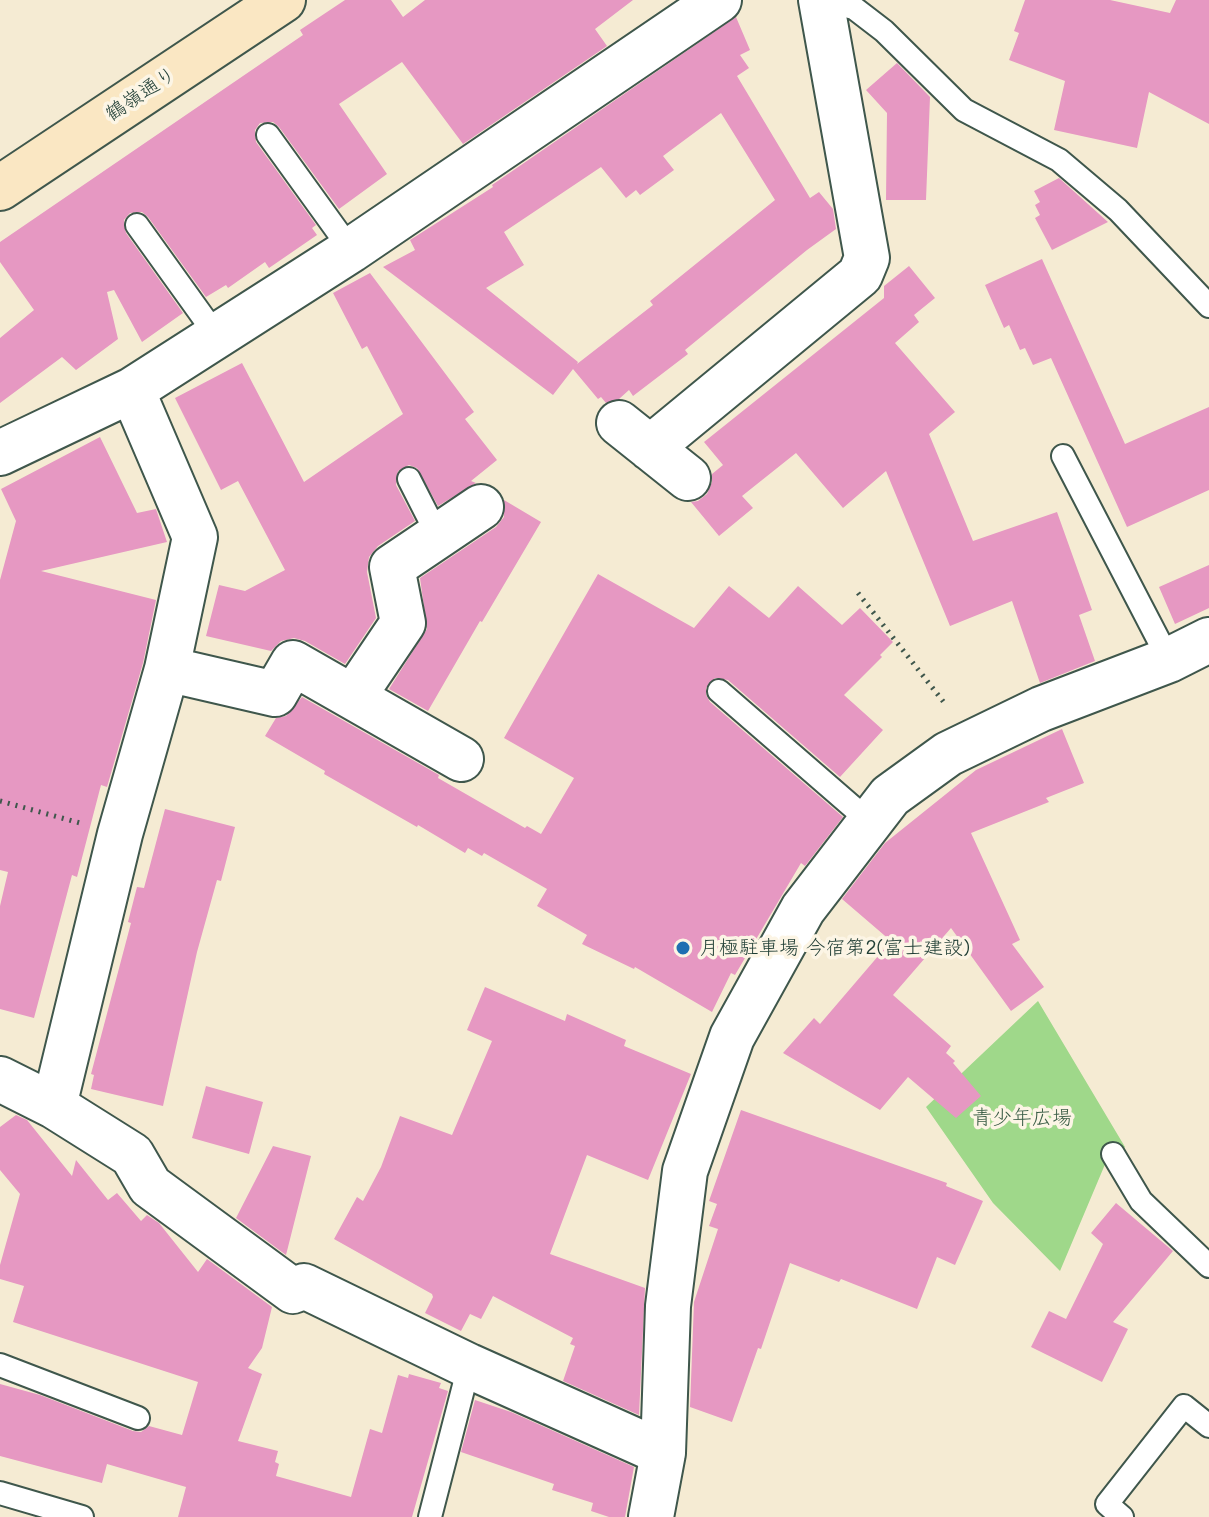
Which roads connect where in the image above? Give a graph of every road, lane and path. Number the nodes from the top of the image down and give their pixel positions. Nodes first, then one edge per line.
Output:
1 (283, 0) edge
2 (719, 0) edge
3 (823, 0) edge
4 (268, 135) dead end
5 (0, 188) edge
6 (137, 225) dead end
7 (351, 250) junction
8 (1209, 306) edge
9 (216, 335) junction
10 (132, 390) junction
11 (0, 453) edge
12 (1063, 456) dead end
13 (688, 478) dead end
14 (409, 479) dead end
15 (481, 507) dead end
16 (438, 536) junction
17 (858, 593) dead end
18 (1209, 640) edge
19 (1169, 660) junction
20 (167, 669) junction
21 (719, 691) dead end
22 (353, 697) junction
23 (974, 741) junction
24 (461, 759) dead end
25 (0, 801) edge
26 (870, 822) junction
27 (120, 834) junction
28 (0, 1079) edge
29 (54, 1106) junction
30 (1113, 1154) dead end
31 (1209, 1266) edge
32 (0, 1365) edge
33 (469, 1366) junction
34 (138, 1418) dead end
35 (1209, 1426) edge
36 (663, 1453) junction
37 (0, 1493) edge
38 (82, 1517) edge
39 (430, 1517) edge
40 (651, 1517) edge
41 (1122, 1517) edge

1 - 5 street, 鶴嶺通り
2 - 7 street
3 - 8 lane
3 - 13 street
4 - 7 lane
6 - 9 lane
7 - 9 street
9 - 10 street
10 - 11 street
10 - 20 street
12 - 19 lane
14 - 16 lane
15 - 16 street
16 - 22 street
17 - 23 path
18 - 19 street
19 - 23 street
20 - 22 street
20 - 27 street
21 - 26 lane
22 - 24 street
23 - 26 street
25 - 27 path
26 - 36 street
27 - 29 street
28 - 29 street
29 - 33 street
30 - 31 lane
32 - 34 lane
33 - 36 street
33 - 39 lane
35 - 41 lane
36 - 40 street
37 - 38 lane

